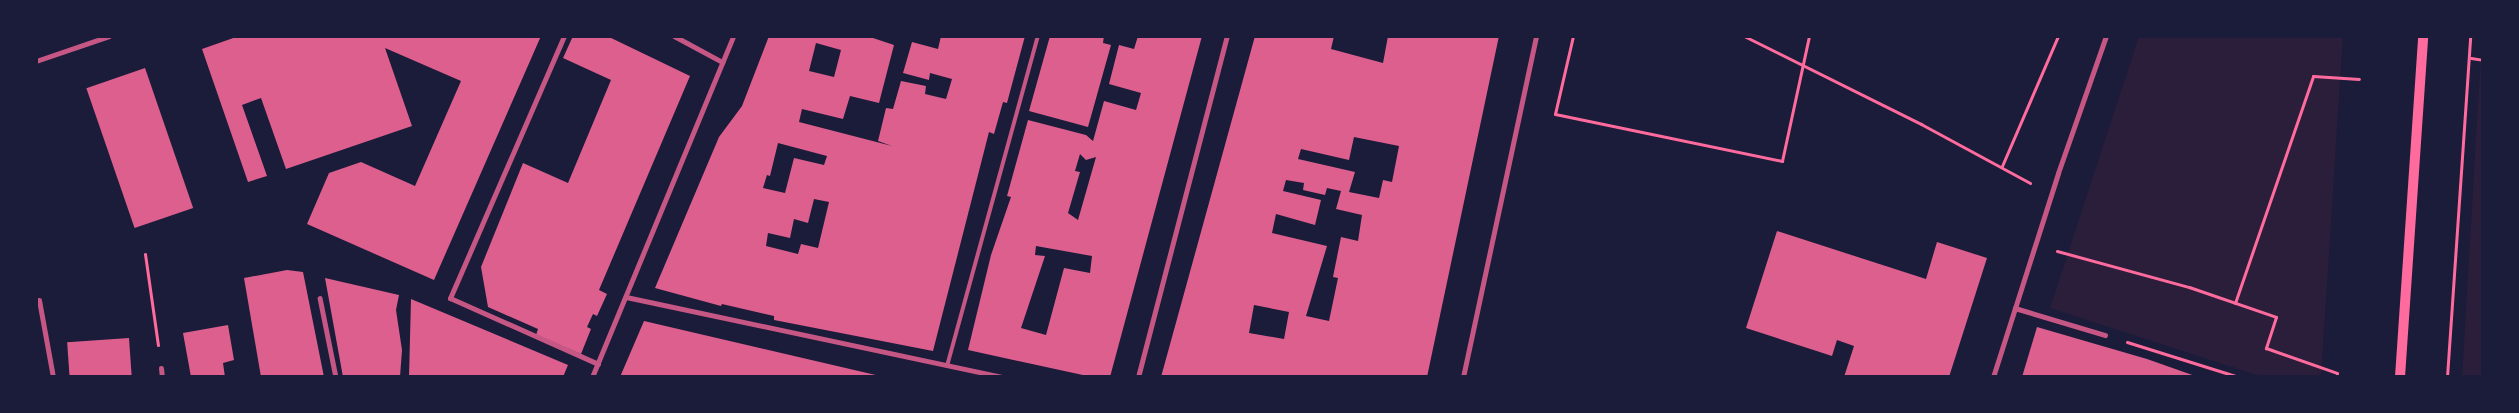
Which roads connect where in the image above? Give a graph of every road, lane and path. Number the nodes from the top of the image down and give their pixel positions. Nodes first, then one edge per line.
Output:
1 (109, 36) edge
2 (564, 36) edge
3 (674, 36) edge
4 (733, 36) edge
5 (1038, 36) edge
6 (1227, 36) edge
7 (1536, 36) edge
8 (1573, 36) edge
9 (1744, 36) edge
10 (1808, 36) edge
11 (2058, 36) edge
12 (2106, 36) edge
13 (2422, 36) edge
14 (2470, 36) edge
15 (2471, 58) junction
16 (2483, 60) edge
17 (36, 61) edge
18 (722, 62) junction
19 (1803, 66) junction
20 (2359, 79) dead end
21 (2002, 166) junction
22 (2036, 187) dead end
23 (2057, 251) dead end
24 (145, 254) dead end
25 (626, 297) junction
26 (320, 298) dead end
27 (39, 300) dead end
28 (2235, 303) junction
29 (2015, 308) junction
30 (2105, 335) joint
31 (598, 364) junction
32 (947, 366) junction
33 (161, 368) joint
34 (53, 377) edge
35 (162, 377) edge
36 (336, 377) edge
37 (592, 377) edge
38 (1000, 377) edge
39 (1138, 377) edge
40 (1463, 377) edge
41 (1993, 377) edge
42 (2239, 377) edge
43 (2337, 377) edge
44 (2400, 377) edge
45 (2447, 377) edge

1 - 17 street
2 - 31 street
3 - 18 street
4 - 18 street
5 - 32 lane
6 - 39 street
7 - 40 street
8 - 19 path
9 - 19 path
10 - 19 path
11 - 21 path
12 - 29 street
13 - 44 main road
14 - 15 path
15 - 16 path
15 - 45 path
18 - 25 street
19 - 21 path
20 - 28 path
21 - 22 path
23 - 28 path
24 - 33 path
25 - 31 street
25 - 32 street
26 - 36 street
27 - 34 street
28 - 43 path
29 - 30 street
29 - 41 street
30 - 42 path
31 - 37 street
32 - 38 street
33 - 35 street

